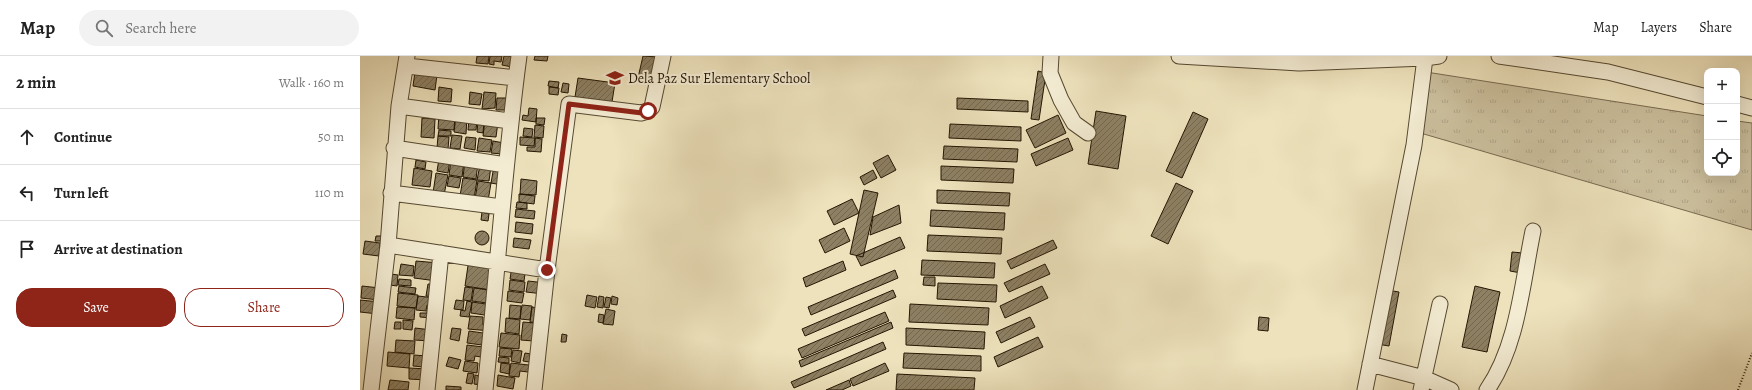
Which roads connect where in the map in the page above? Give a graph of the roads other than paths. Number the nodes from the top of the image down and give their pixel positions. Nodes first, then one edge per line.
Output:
1 (519, 56) edge
2 (662, 56) edge
3 (1051, 56) edge
4 (1179, 56) edge
5 (1500, 56) edge
6 (1432, 57) edge
7 (407, 61) edge
8 (516, 78) junction
9 (1704, 95) edge
10 (1740, 105) edge
11 (399, 106) junction
12 (1752, 108) edge
13 (510, 121) junction
14 (1088, 133) dead end
15 (394, 148) junction
16 (506, 164) junction
17 (391, 193) junction
18 (502, 207) junction
19 (1533, 231) dead end
20 (388, 245) junction
21 (441, 253) junction
22 (499, 262) junction
23 (547, 270) junction
24 (1440, 304) dead end
25 (1370, 364) junction
26 (1422, 384) edge
27 (371, 390) edge
28 (427, 390) edge
29 (485, 390) edge
30 (534, 390) edge
31 (1365, 390) edge
32 (1451, 390) edge
33 (1488, 390) edge

1 - 8 street
2 - 23 street
3 - 14 street
4 - 6 street
5 - 9 street
6 - 25 street
7 - 8 street
7 - 11 street
8 - 13 street
10 - 12 street
11 - 13 street
11 - 15 street
13 - 16 street
15 - 16 street
15 - 17 street
16 - 18 street
17 - 18 street
17 - 20 street
18 - 22 street
19 - 33 street
20 - 21 street
20 - 27 street
21 - 22 street
21 - 28 street
22 - 23 street
22 - 29 street
23 - 30 street
24 - 26 street
25 - 26 street
25 - 31 street
26 - 32 street

